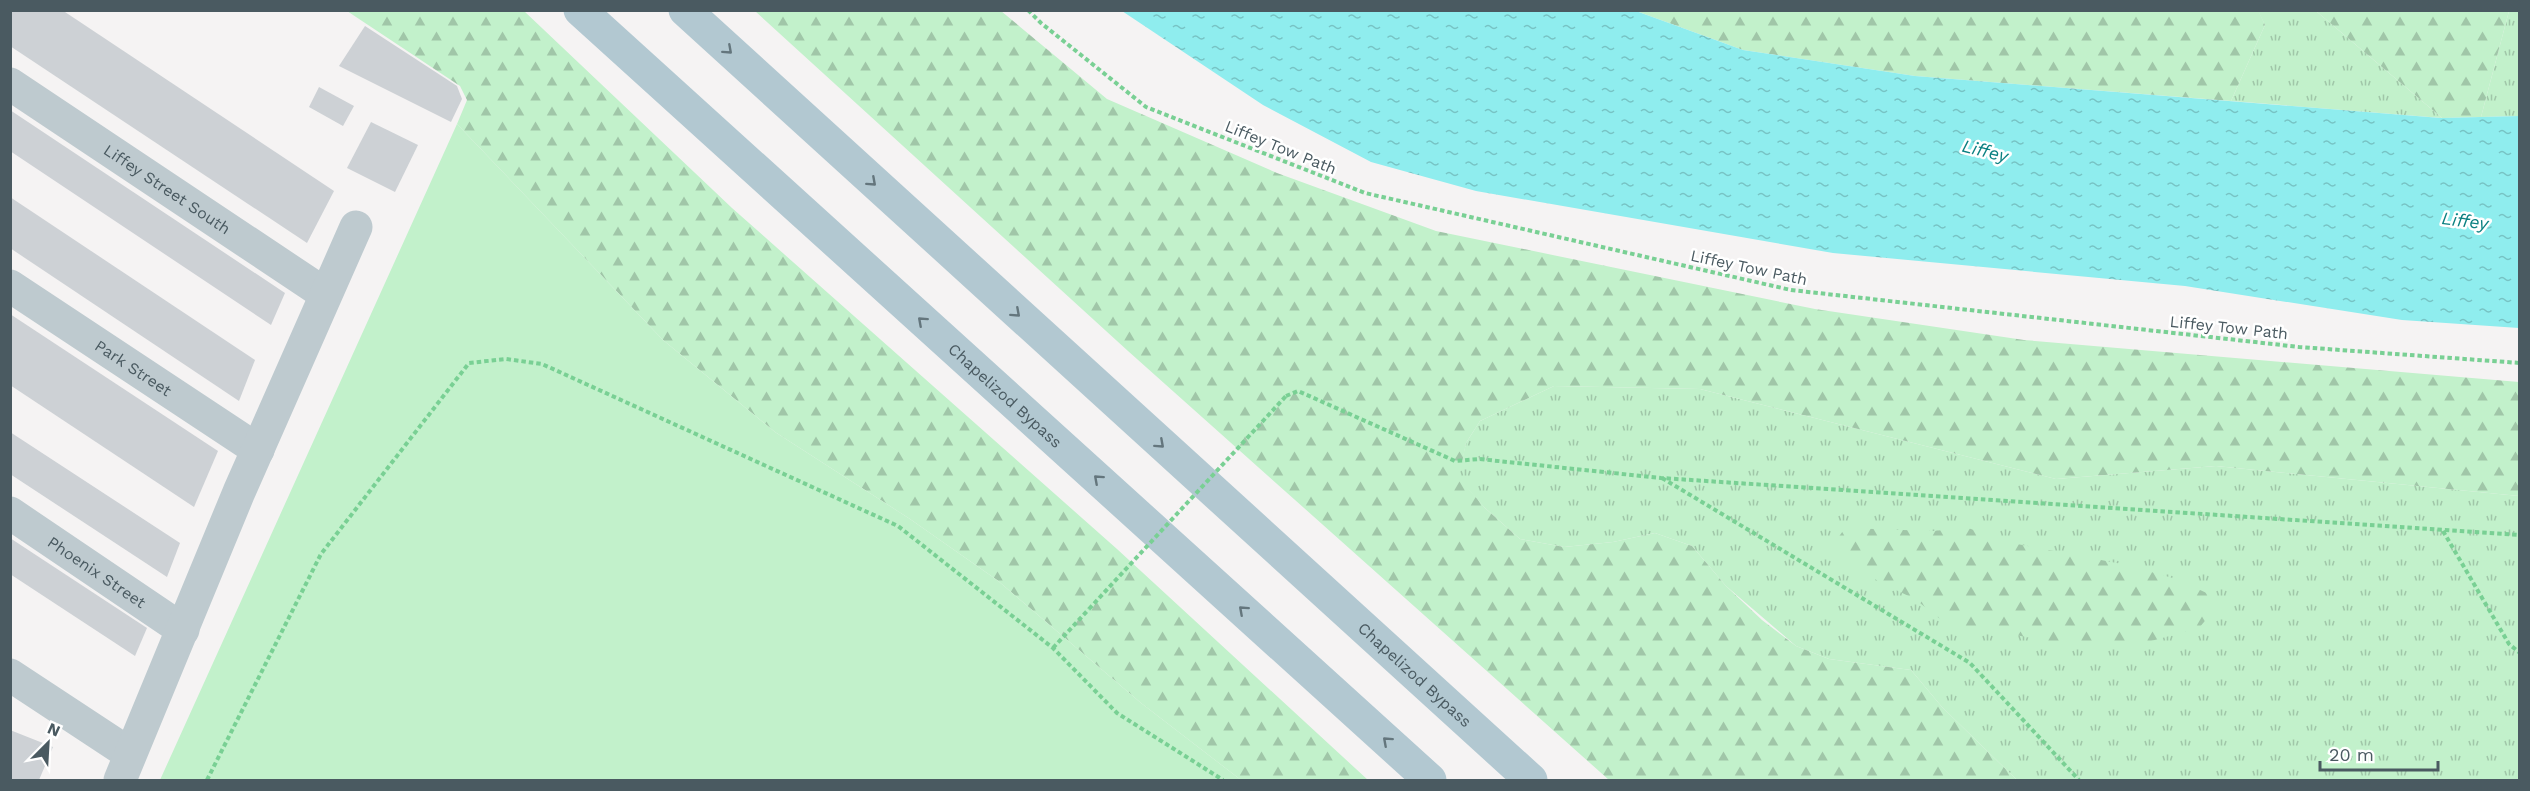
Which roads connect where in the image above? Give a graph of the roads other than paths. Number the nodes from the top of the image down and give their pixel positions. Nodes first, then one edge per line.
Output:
1 (580, 10) edge
2 (685, 10) edge
3 (10, 84) edge
4 (356, 227) dead end
5 (10, 286) edge
6 (326, 294) junction
7 (258, 450) junction
8 (10, 513) edge
9 (183, 630) junction
10 (10, 675) edge
11 (125, 767) edge
12 (1430, 780) edge
13 (1531, 780) edge

12 -> 1 main road, Chapelizod Bypass
2 -> 13 main road, Chapelizod Bypass
3 - 6 street, Liffey Street South
4 - 6 street
5 - 7 street, Park Street
6 - 7 street
7 - 9 street
8 - 9 street, Phoenix Street
9 - 11 street
10 - 11 street

